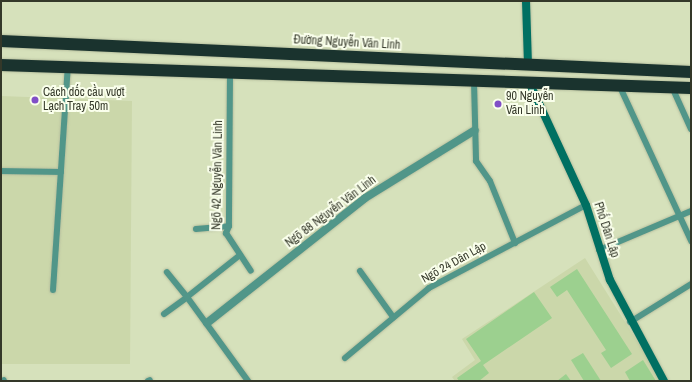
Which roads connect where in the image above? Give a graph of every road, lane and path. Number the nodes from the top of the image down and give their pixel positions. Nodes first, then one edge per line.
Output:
1 (526, 1) edge
2 (1, 41) edge
3 (528, 64) junction
4 (1, 65) edge
5 (68, 65) junction
6 (691, 72) edge
7 (230, 73) junction
8 (474, 82) junction
9 (530, 84) junction
10 (620, 87) junction
11 (672, 87) junction
12 (691, 88) edge
13 (691, 129) edge
14 (475, 130) junction
15 (1, 171) edge
16 (61, 172) junction
17 (586, 205) junction
18 (691, 211) edge
19 (678, 217) junction
20 (229, 226) junction
21 (196, 229) dead end
22 (691, 240) edge
23 (515, 242) junction
24 (599, 250) junction
25 (240, 255) junction
26 (251, 271) dead end
27 (360, 271) dead end
28 (167, 272) dead end
29 (691, 284) edge
30 (53, 290) dead end
31 (187, 297) junction
32 (164, 314) dead end
33 (393, 317) junction
34 (630, 322) junction
35 (207, 323) junction
36 (345, 358) dead end
37 (248, 381) edge
38 (664, 381) edge

1 - 3 street
2 - 3 highway, Đường Nguyễn Văn Linh
3 - 6 highway, Đường Nguyễn Văn Linh
4 - 5 highway
5 - 7 highway
5 - 16 lane
7 - 8 highway
7 - 20 lane, Ngõ 42 Nguyễn Văn Linh
8 - 9 highway
8 - 14 lane
9 - 10 highway
9 - 17 street, Phố Dân Lập
10 - 11 highway
10 - 19 lane
11 - 12 highway
11 - 13 lane
14 - 23 lane
14 - 35 street, Ngõ 88 Nguyễn Văn Linh
15 - 16 lane
16 - 30 lane
17 - 23 lane, Ngõ 24 Dân Lập
17 - 24 street, Phố Dân Lập
18 - 19 lane
19 - 22 lane
19 - 24 lane
20 - 21 lane
20 - 25 lane, Ngõ 42 Nguyễn Văn Linh
23 - 33 lane, Ngõ 24 Dân Lập
24 - 34 street, Phố Dân Lập
25 - 26 lane, Ngõ 42 Nguyễn Văn Linh
25 - 31 lane
27 - 33 lane
28 - 31 lane
29 - 34 lane
31 - 32 lane
31 - 35 lane
33 - 36 lane, Ngõ 24 Dân Lập
34 - 38 street, Phố Dân Lập
35 - 37 lane

